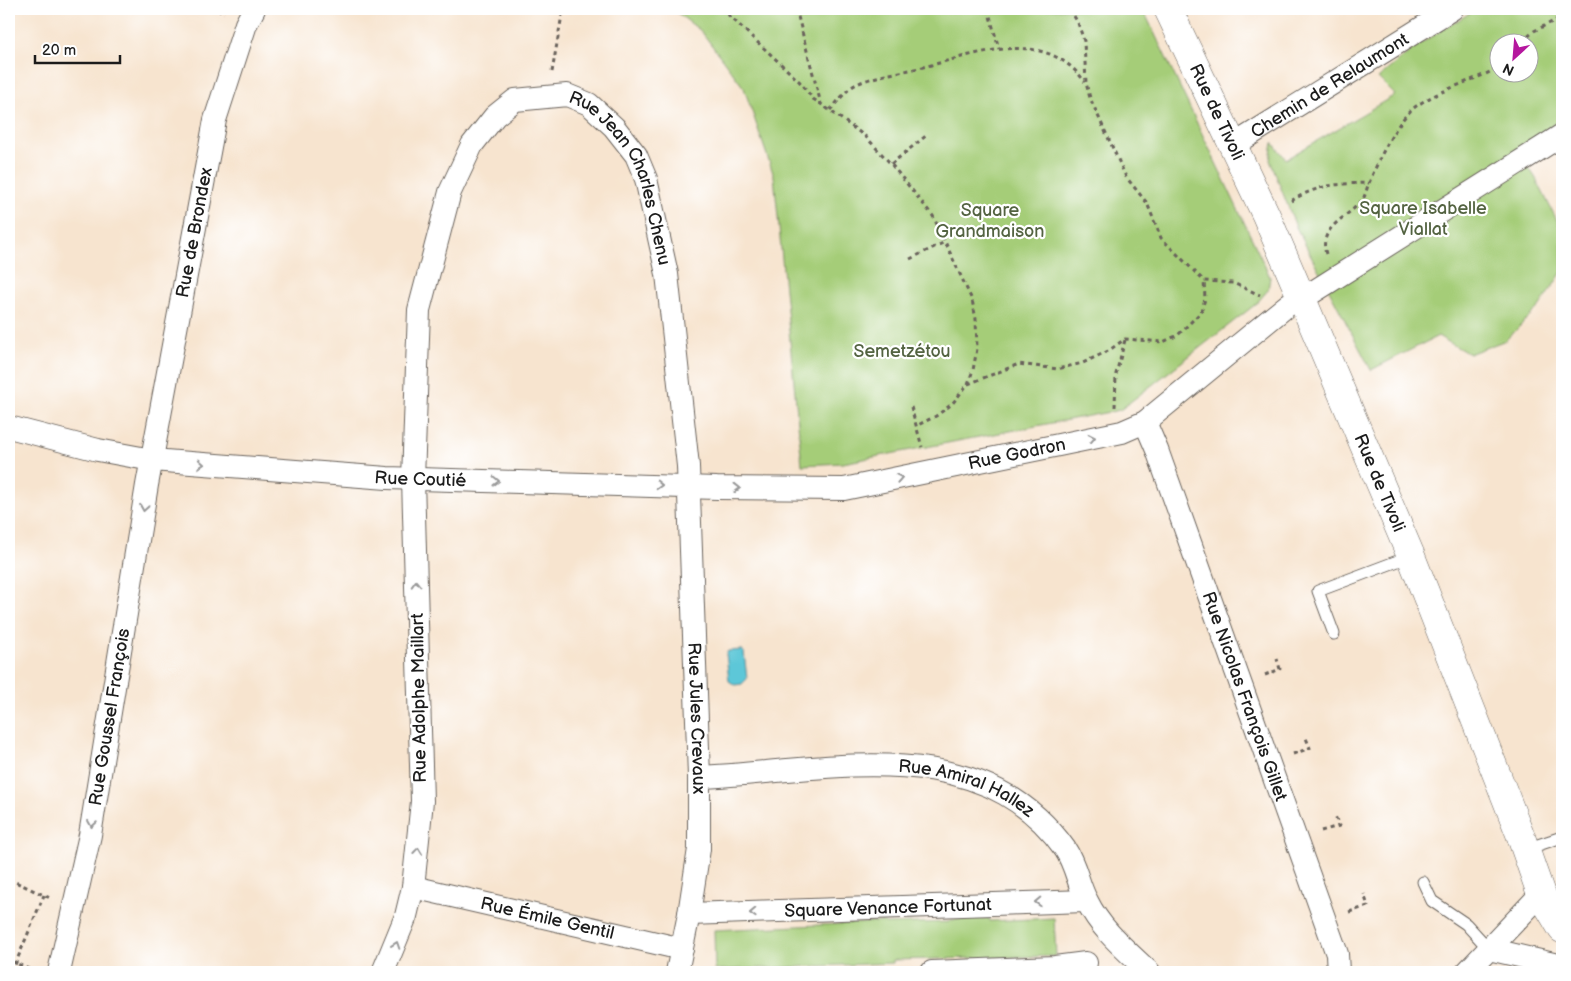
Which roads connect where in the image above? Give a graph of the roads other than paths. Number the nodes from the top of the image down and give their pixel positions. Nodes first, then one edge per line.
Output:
1 (254, 9) edge
2 (1168, 9) edge
3 (1452, 9) edge
4 (1562, 135) edge
5 (1232, 146) junction
6 (1302, 299) junction
7 (1145, 422) junction
8 (9, 427) edge
9 (152, 460) junction
10 (413, 479) junction
11 (689, 486) junction
12 (1411, 556) junction
13 (1334, 634) dead end
14 (699, 777) junction
15 (1562, 837) edge
16 (1526, 850) junction
17 (1423, 882) dead end
18 (413, 887) junction
19 (1541, 894) junction
20 (1086, 901) junction
21 (689, 914) junction
22 (1562, 929) edge
23 (1112, 938) junction
24 (682, 949) junction
25 (1489, 949) junction
26 (1562, 966) edge
27 (1085, 968) edge
28 (59, 972) edge
29 (384, 972) edge
30 (677, 972) edge
31 (932, 972) edge
32 (1149, 972) edge
33 (1338, 972) edge
34 (1467, 972) edge

1 - 9 street, Rue de Brondex
2 - 5 street, Rue de Tivoli
3 - 5 street, Chemin de Relaumont
4 - 6 street, Rue Godron
5 - 6 street, Rue de Tivoli
6 - 7 street, Rue Godron
6 - 12 street, Rue de Tivoli
11 -> 7 street, Rue Godron
7 - 33 street, Rue Nicolas François Gillet
8 - 9 street, Rue Coutié
9 -> 10 street, Rue Coutié
9 -> 28 street, Rue Goussel François
10 -> 11 street, Rue Coutié
10 - 11 street, Rue Jean Charles Chenu
18 -> 10 street, Rue Adolphe Maillart
11 - 14 street, Rue Jules Crevaux
12 - 13 lane
12 - 16 street, Rue de Tivoli
14 - 20 street, Rue Amiral Hallez
14 - 21 street, Rue Jules Crevaux
15 - 16 lane
16 - 19 street, Rue de Tivoli
17 - 25 lane
18 - 24 street, Rue Émile Gentil
29 -> 18 street, Rue Adolphe Maillart
19 - 22 street, Rue de Tivoli
19 - 25 street
20 -> 21 street, Square Venance Fortunat
20 - 23 street, Rue Amiral Hallez
21 - 24 street, Rue Jules Crevaux
23 - 27 street
23 - 32 street, Rue Amiral Hallez
24 - 30 street, Rue Jules Crevaux
25 - 26 street
25 - 34 street
27 - 31 street

